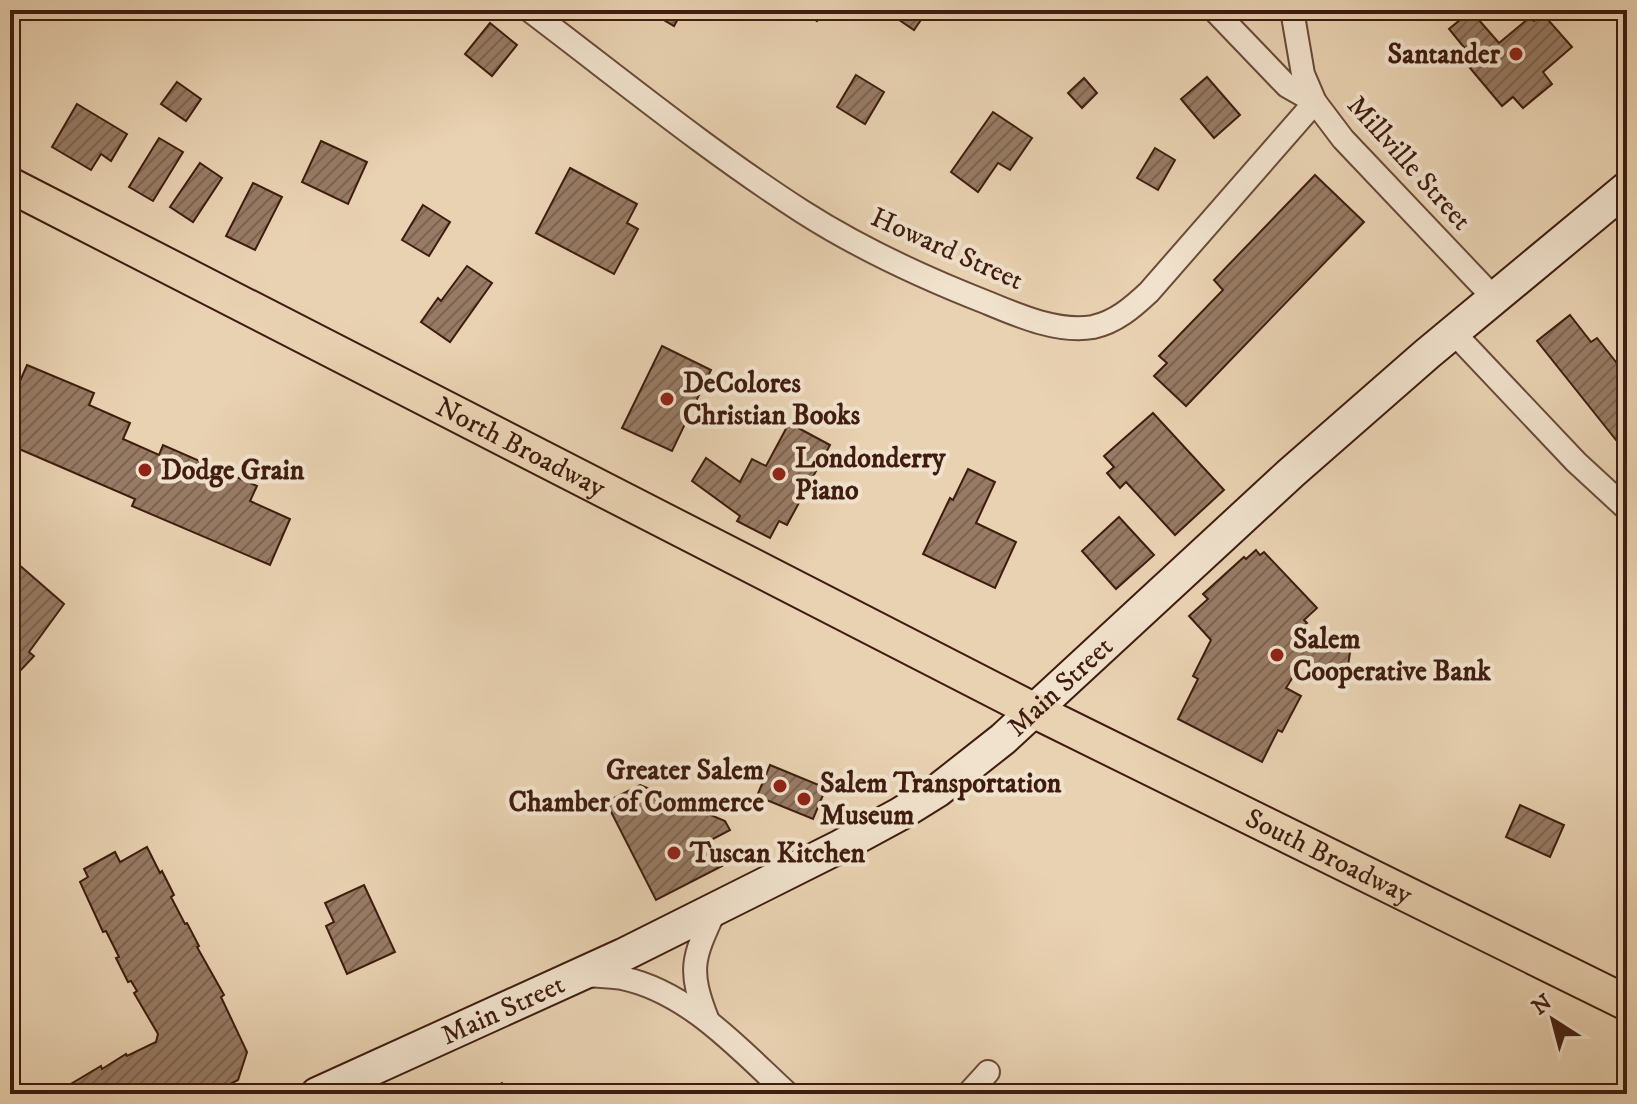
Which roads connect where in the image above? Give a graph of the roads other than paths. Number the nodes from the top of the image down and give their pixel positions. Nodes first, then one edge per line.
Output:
1 (529, 10) edge
2 (1214, 10) edge
3 (1292, 10) edge
4 (1315, 102) junction
5 (10, 185) edge
6 (1627, 188) edge
7 (1493, 297) junction
8 (1453, 332) junction
9 (1627, 509) edge
10 (1033, 710) junction
11 (716, 908) junction
12 (580, 974) junction
13 (1627, 1003) edge
14 (708, 1021) junction
15 (988, 1072) dead end
16 (317, 1094) edge
17 (788, 1094) edge
18 (968, 1094) edge

1 - 4 street, Howard Street
2 - 4 street
3 - 4 street, Millville Street
4 - 7 street, Millville Street
5 - 10 main road, North Broadway
6 - 7 main road, Main Street
7 - 8 main road, Main Street
8 - 9 street
8 - 10 main road, Main Street
10 - 11 main road, Main Street
10 - 13 main road, South Broadway
11 - 12 main road, Main Street
11 - 14 street
12 - 14 street
12 - 16 main road, Main Street
14 - 17 street
15 - 18 street

